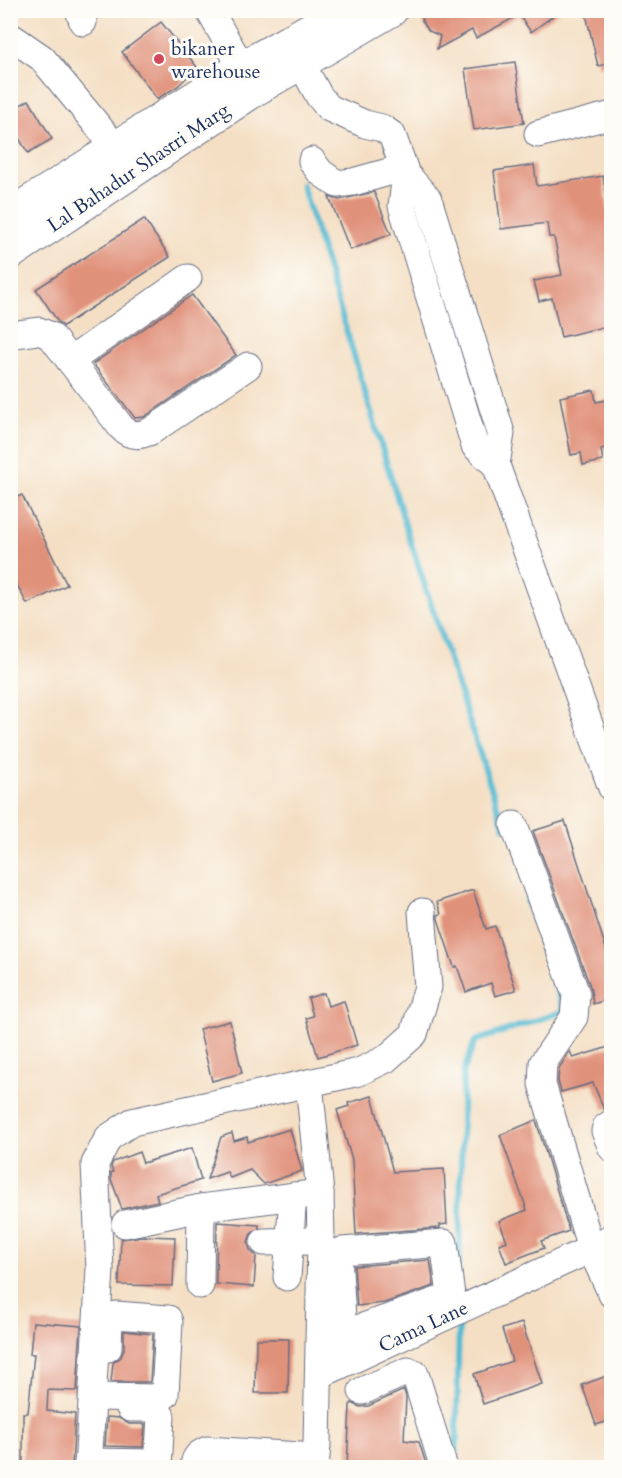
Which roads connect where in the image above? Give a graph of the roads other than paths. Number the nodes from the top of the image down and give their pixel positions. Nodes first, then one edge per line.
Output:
1 (209, 10) edge
2 (345, 10) edge
3 (391, 10) edge
4 (10, 36) edge
5 (295, 52) junction
6 (248, 79) junction
7 (612, 115) edge
8 (538, 134) dead end
9 (116, 148) junction
10 (312, 161) dead end
11 (405, 171) junction
12 (10, 215) edge
13 (434, 218) junction
14 (408, 226) junction
15 (10, 253) edge
16 (188, 278) dead end
17 (459, 297) junction
18 (432, 304) junction
19 (10, 335) edge
20 (70, 361) junction
21 (248, 366) dead end
22 (496, 465) junction
23 (612, 788) edge
24 (514, 825) dead end
25 (422, 912) dead end
26 (309, 1083) junction
27 (612, 1123) edge
28 (612, 1148) edge
29 (320, 1193) junction
30 (293, 1196) junction
31 (201, 1208) junction
32 (125, 1224) dead end
33 (321, 1240) junction
34 (277, 1242) junction
35 (601, 1243) edge
36 (288, 1277) dead end
37 (200, 1285) dead end
38 (612, 1294) edge
39 (343, 1334) junction
40 (376, 1348) junction
41 (319, 1375) junction
42 (304, 1462) edge
43 (93, 1465) edge
44 (158, 1465) edge
45 (194, 1467) edge
46 (444, 1467) edge

1 - 6 street
2 - 5 main road, Lal Bahadur Shastri Marg
3 - 5 main road, Lal Bahadur Shastri Marg
4 - 9 street
5 - 6 main road, Lal Bahadur Shastri Marg
5 - 11 street
6 - 9 main road, Lal Bahadur Shastri Marg
6 - 15 main road, Lal Bahadur Shastri Marg
7 - 8 street
9 - 12 main road, Lal Bahadur Shastri Marg
10 - 11 street
11 - 13 street
11 - 14 street
13 - 14 street
13 - 17 street
14 - 18 street
16 - 20 street
17 - 18 street
17 - 22 street
18 - 22 street
19 - 20 street
20 - 21 street
22 - 23 street
24 - 35 street
25 - 26 street
26 - 29 street
26 - 43 street
27 - 28 street
29 - 30 street
29 - 33 street
30 - 31 street
30 - 34 street
31 - 32 street
31 - 37 street
33 - 34 street
33 - 41 street
34 - 36 street
35 - 38 street
35 - 40 street, Cama Lane
39 - 39 street
39 - 41 street
40 - 41 street, Cama Lane
40 - 46 street
41 - 42 street
42 - 45 street
43 - 44 street
43 - 44 street

